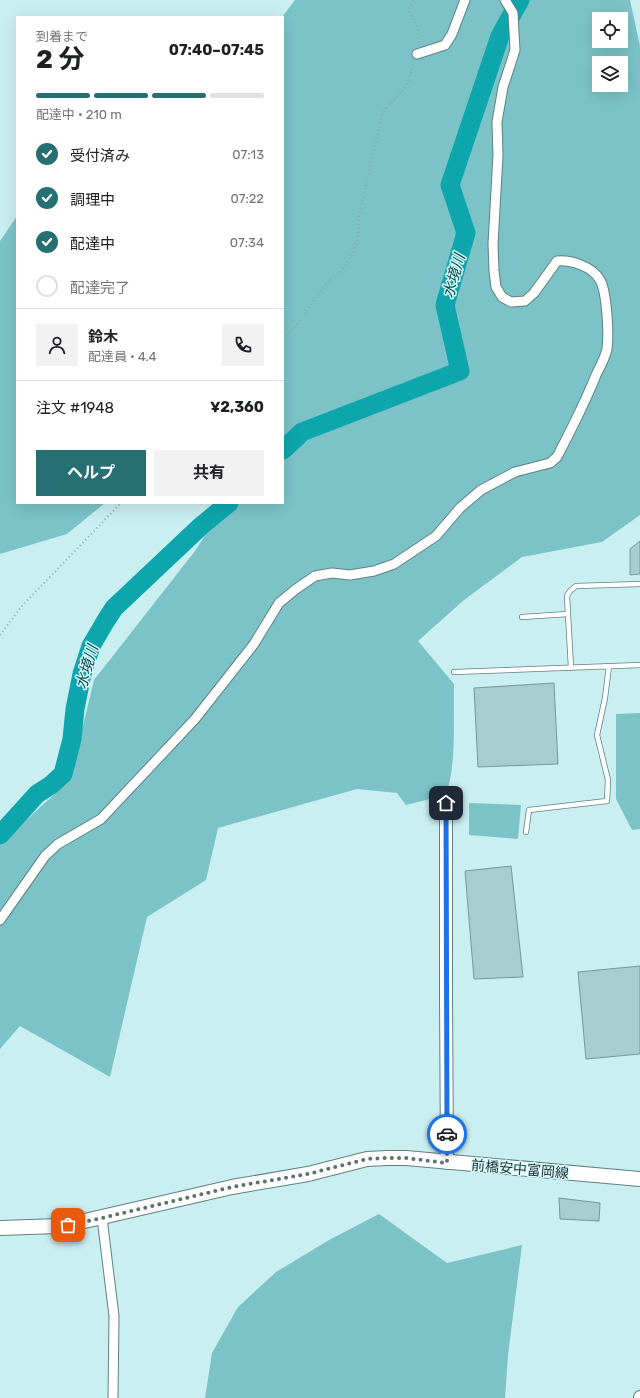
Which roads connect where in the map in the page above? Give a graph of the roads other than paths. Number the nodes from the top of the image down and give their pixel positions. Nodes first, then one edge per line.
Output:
1 (465, 0) edge
2 (505, 0) edge
3 (417, 54) road end
4 (640, 584) edge
5 (568, 614) junction
6 (522, 617) dead end
7 (640, 665) edge
8 (609, 666) junction
9 (571, 668) junction
10 (454, 672) dead end
11 (446, 803) dead end
12 (526, 832) dead end
13 (0, 920) edge
14 (447, 1163) junction
15 (640, 1179) edge
16 (102, 1218) junction
17 (0, 1228) edge
18 (113, 1398) edge

1 - 3 street
2 - 13 street
4 - 5 lane
5 - 6 lane
5 - 9 lane
7 - 8 lane
8 - 9 lane
8 - 12 lane
9 - 10 lane
11 - 14 street
14 - 15 main road, 前橋安中富岡線
14 - 16 main road, 前橋安中富岡線
16 - 17 main road, 前橋安中富岡線
16 - 18 street

